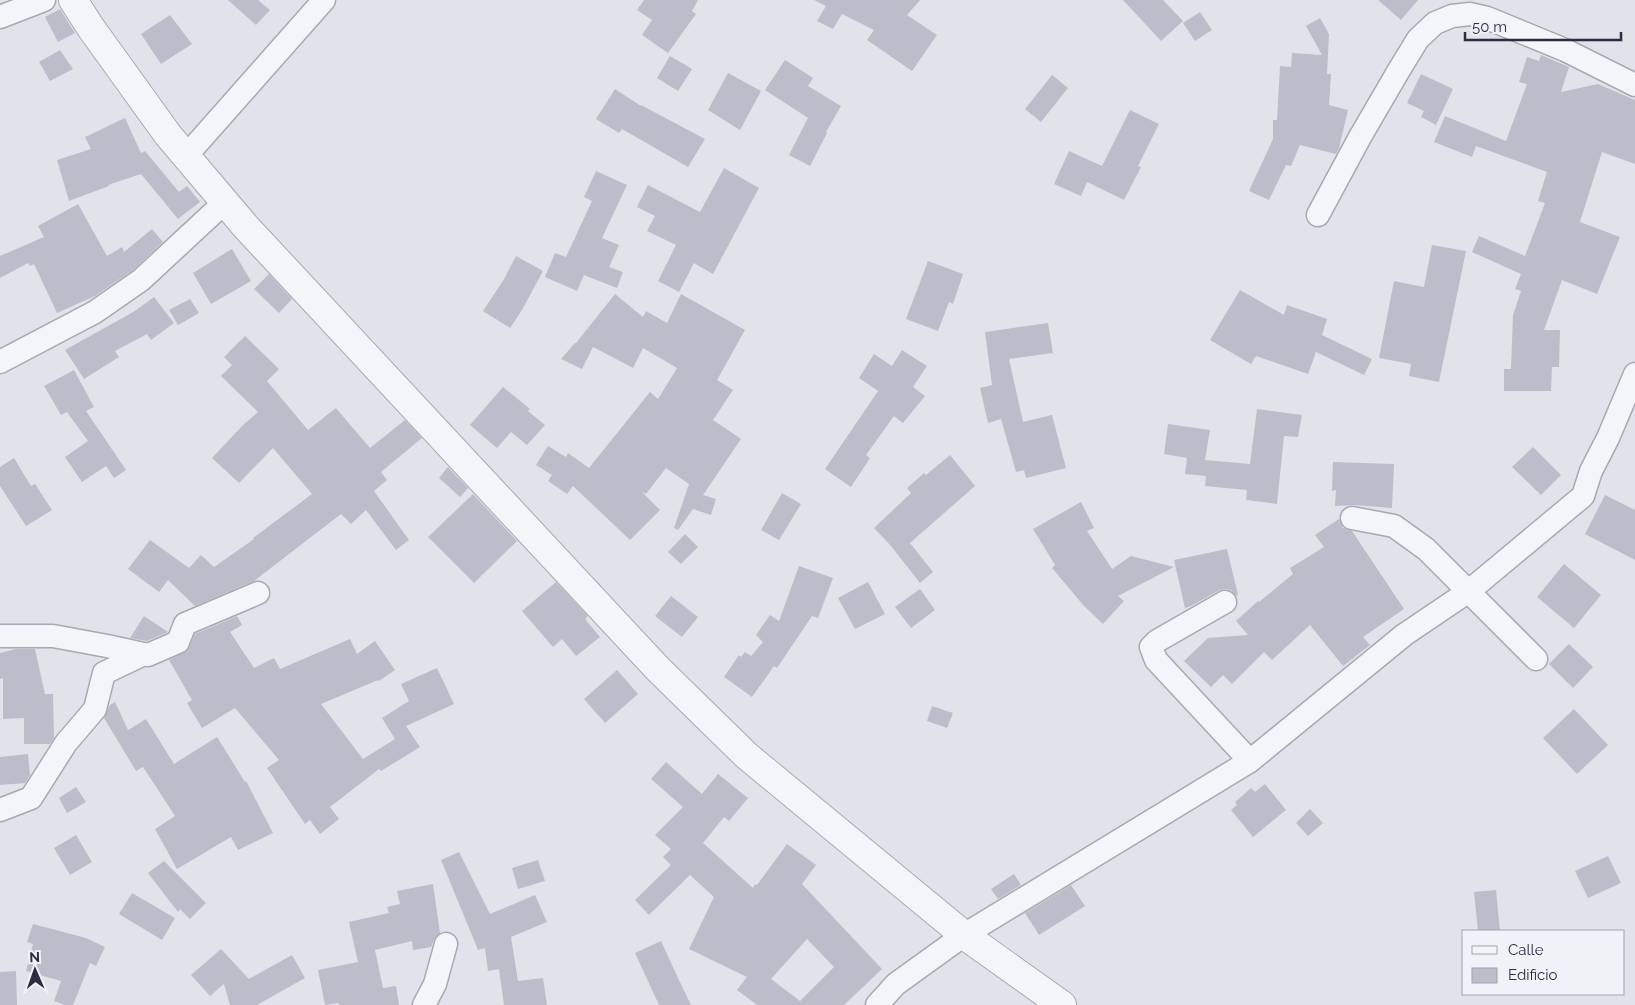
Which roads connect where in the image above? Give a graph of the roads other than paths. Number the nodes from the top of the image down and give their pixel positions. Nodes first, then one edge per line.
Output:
1 (44, 0) edge
2 (73, 0) edge
3 (324, 0) edge
4 (0, 17) edge
5 (1635, 85) edge
6 (186, 156) junction
7 (225, 202) junction
8 (1318, 214) dead end
9 (0, 362) edge
10 (1635, 374) edge
11 (1352, 518) dead end
12 (1469, 591) junction
13 (258, 593) dead end
14 (1225, 602) dead end
15 (0, 636) edge
16 (144, 654) junction
17 (1536, 659) dead end
18 (1250, 760) junction
19 (0, 810) edge
20 (964, 935) junction
21 (446, 944) dead end
22 (424, 1005) edge
23 (877, 1005) edge
24 (1062, 1005) edge

1 - 4 street
2 - 6 street
3 - 6 street
5 - 8 street
6 - 7 street
7 - 9 street
7 - 20 street
10 - 12 street
11 - 12 street
12 - 17 street
12 - 18 street
13 - 16 street
14 - 18 street
15 - 16 street
16 - 19 street
18 - 20 street
20 - 23 street
20 - 24 street
21 - 22 street

